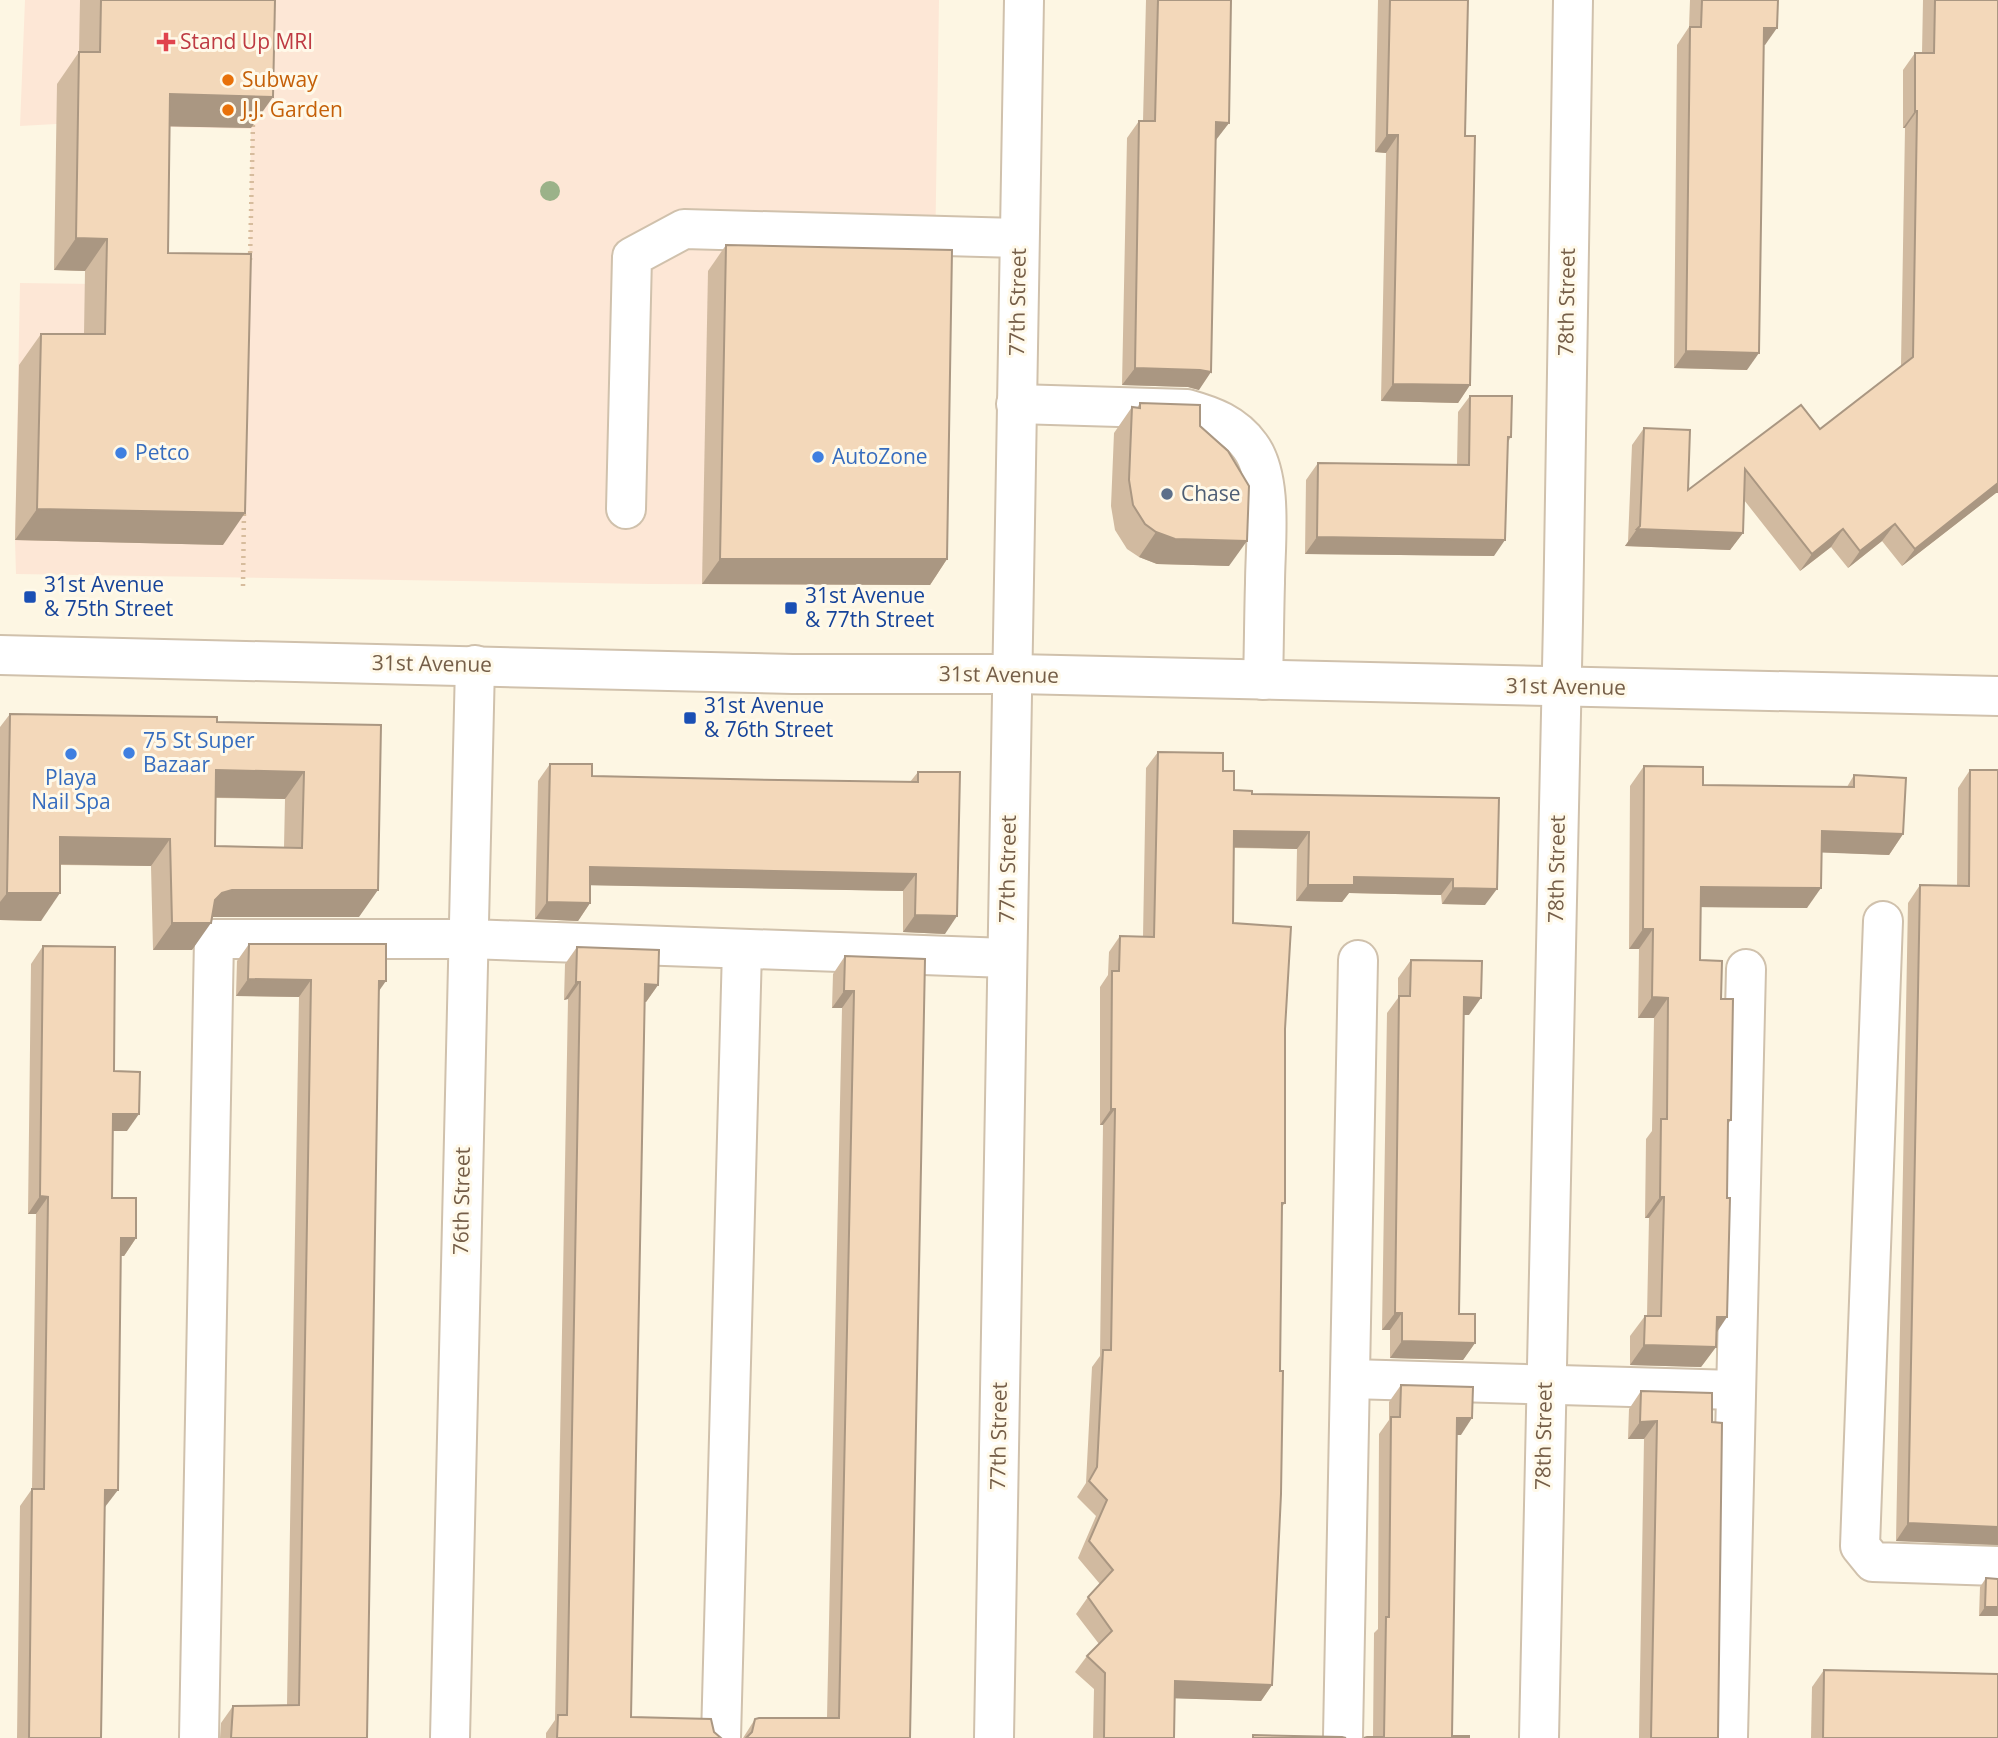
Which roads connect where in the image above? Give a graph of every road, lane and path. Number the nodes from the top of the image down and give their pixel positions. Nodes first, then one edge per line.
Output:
1 (1024, 0) edge
2 (1573, 0) edge
3 (253, 112) edge
4 (1019, 239) junction
5 (250, 265) edge
6 (1016, 404) junction
7 (244, 503) edge
8 (626, 509) dead end
9 (243, 586) dead end
10 (0, 655) edge
11 (474, 665) junction
12 (1011, 674) junction
13 (1263, 680) junction
14 (1560, 687) junction
15 (1998, 696) edge
16 (1883, 921) dead end
17 (469, 939) junction
18 (742, 949) junction
19 (1006, 958) junction
20 (1358, 960) dead end
21 (1746, 969) dead end
22 (1350, 1379) junction
23 (1545, 1385) junction
24 (1736, 1390) junction
25 (1998, 1566) edge
26 (1343, 1737) edge
27 (1728, 1737) edge
28 (199, 1738) edge
29 (450, 1738) edge
30 (721, 1738) edge
31 (994, 1738) edge
32 (1539, 1738) edge

1 - 4 street, 77th Street
2 - 14 street, 78th Street
3 - 5 path
4 - 6 street, 77th Street
4 - 8 street
6 - 12 street, 77th Street
6 - 13 street
7 - 9 path
10 - 11 street, 31st Avenue
11 - 12 street, 31st Avenue
11 - 17 street, 76th Street
12 - 13 street, 31st Avenue
12 - 19 street, 77th Street
13 - 14 street, 31st Avenue
14 - 15 street, 31st Avenue
14 - 23 street, 78th Street
16 - 25 street
17 - 18 street
17 - 28 street
17 - 29 street, 76th Street
18 - 19 street
18 - 30 street
19 - 31 street, 77th Street
20 - 22 street
21 - 24 street
22 - 23 street
22 - 26 street
23 - 24 street
23 - 32 street, 78th Street
24 - 27 street

